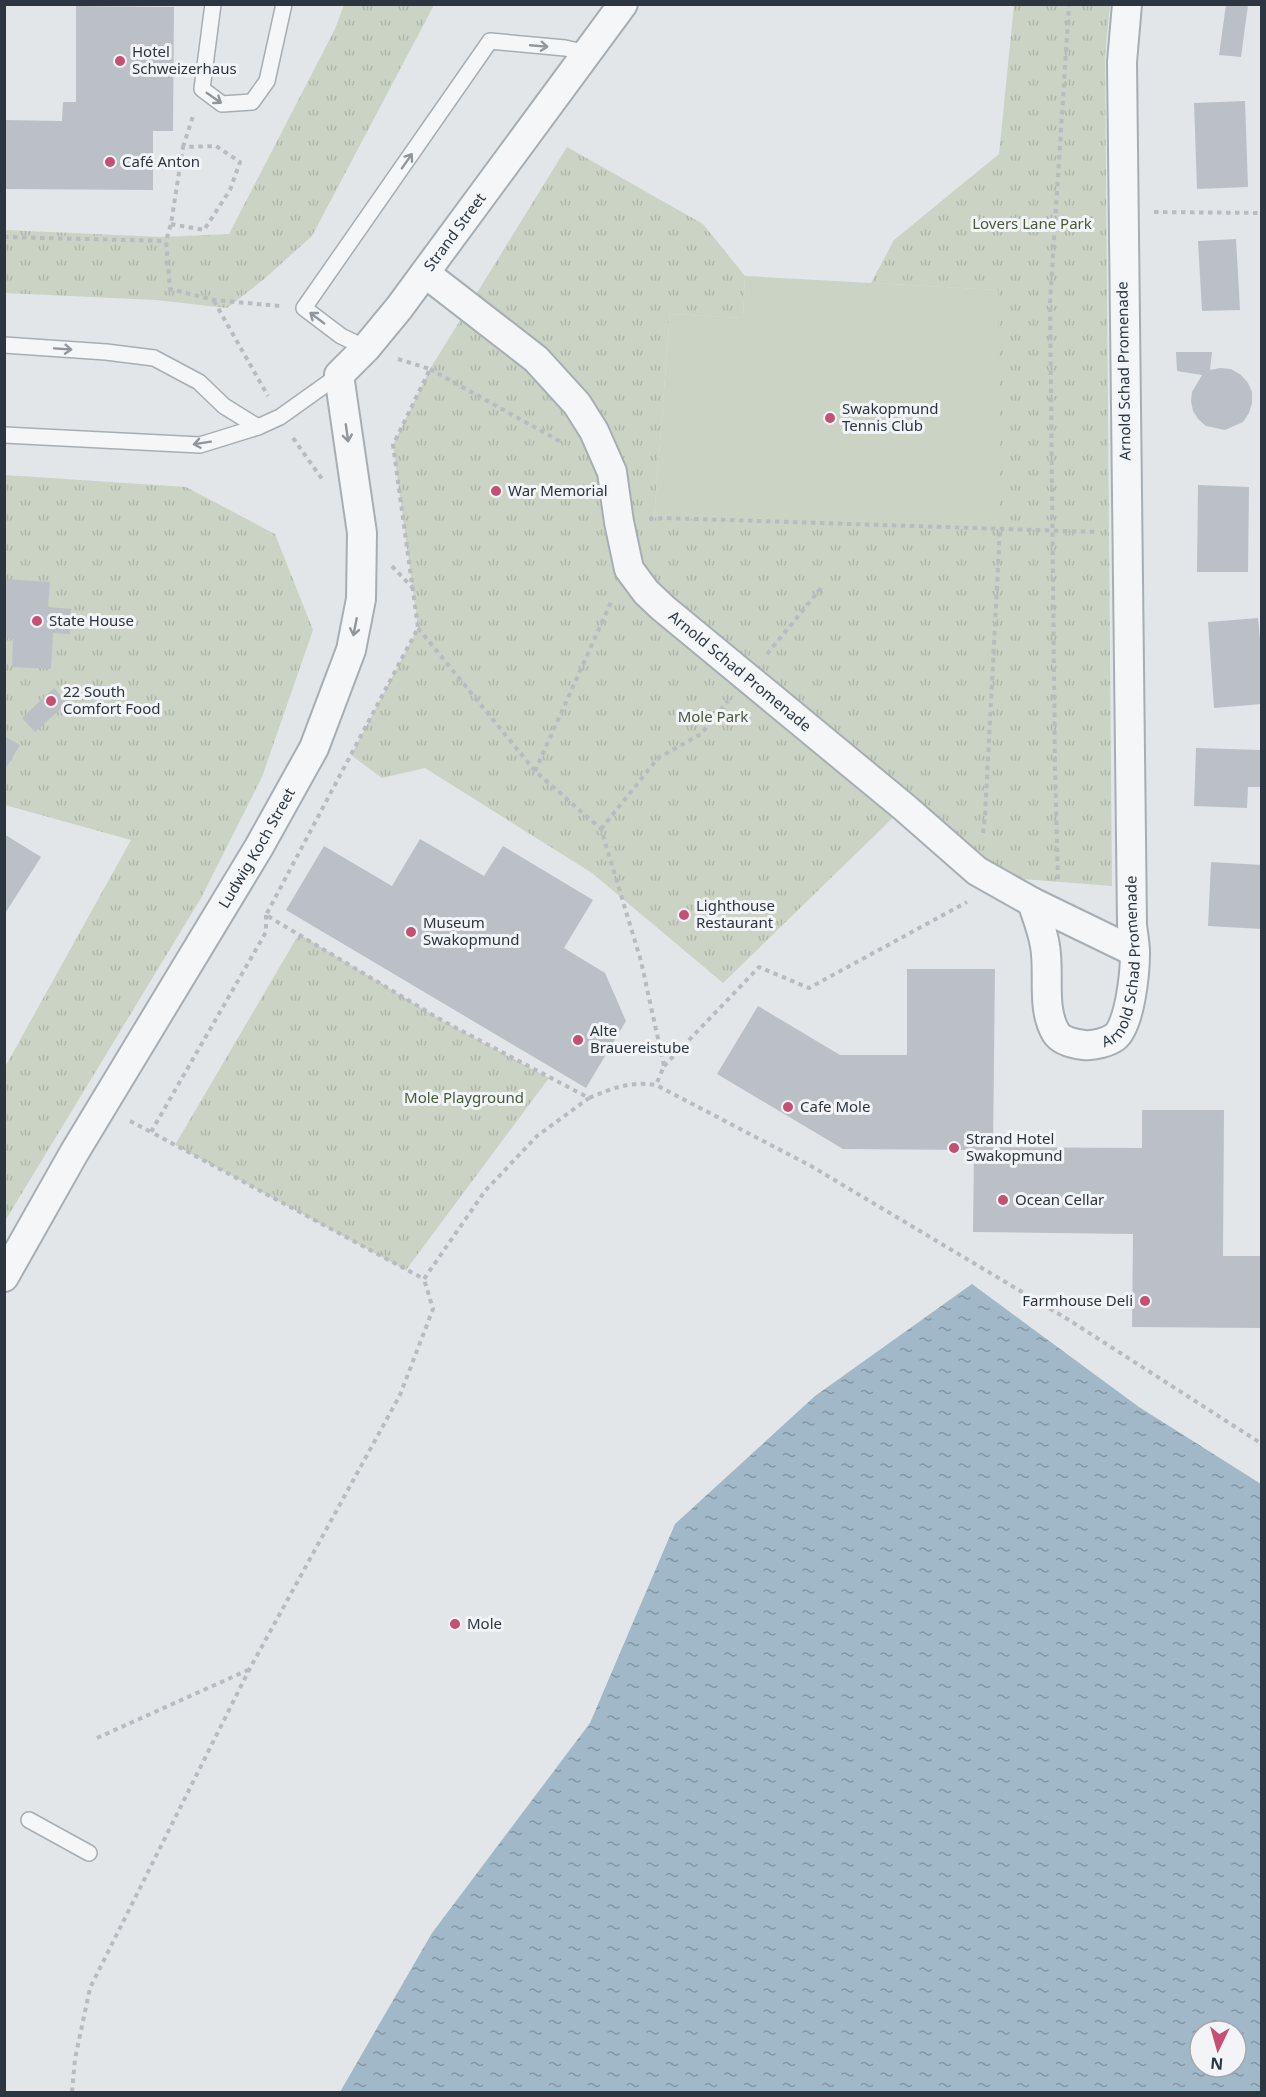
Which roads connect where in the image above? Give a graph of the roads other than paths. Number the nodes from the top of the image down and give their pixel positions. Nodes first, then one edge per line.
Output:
1 (213, 4) edge
2 (284, 4) edge
3 (623, 4) edge
4 (1127, 4) edge
5 (587, 53) junction
6 (425, 273) junction
7 (4, 345) edge
8 (366, 348) junction
9 (339, 375) junction
10 (258, 427) junction
11 (4, 435) edge
12 (1032, 902) junction
13 (1135, 952) junction
14 (4, 1277) edge
15 (29, 1820) dead end
16 (89, 1853) dead end

1 -> 2 lane
3 - 5 street, Strand Street
4 - 13 street, Arnold Schad Promenade
5 - 6 street, Strand Street
8 -> 5 lane
6 - 8 street, Strand Street
6 - 12 street, Arnold Schad Promenade
7 -> 10 lane
8 - 9 street, Strand Street
9 - 10 lane, Strand Street
9 -> 14 street, Ludwig Koch Street
10 -> 11 lane, Strand Street
12 - 13 street
12 - 13 street, Arnold Schad Promenade
15 - 16 lane

